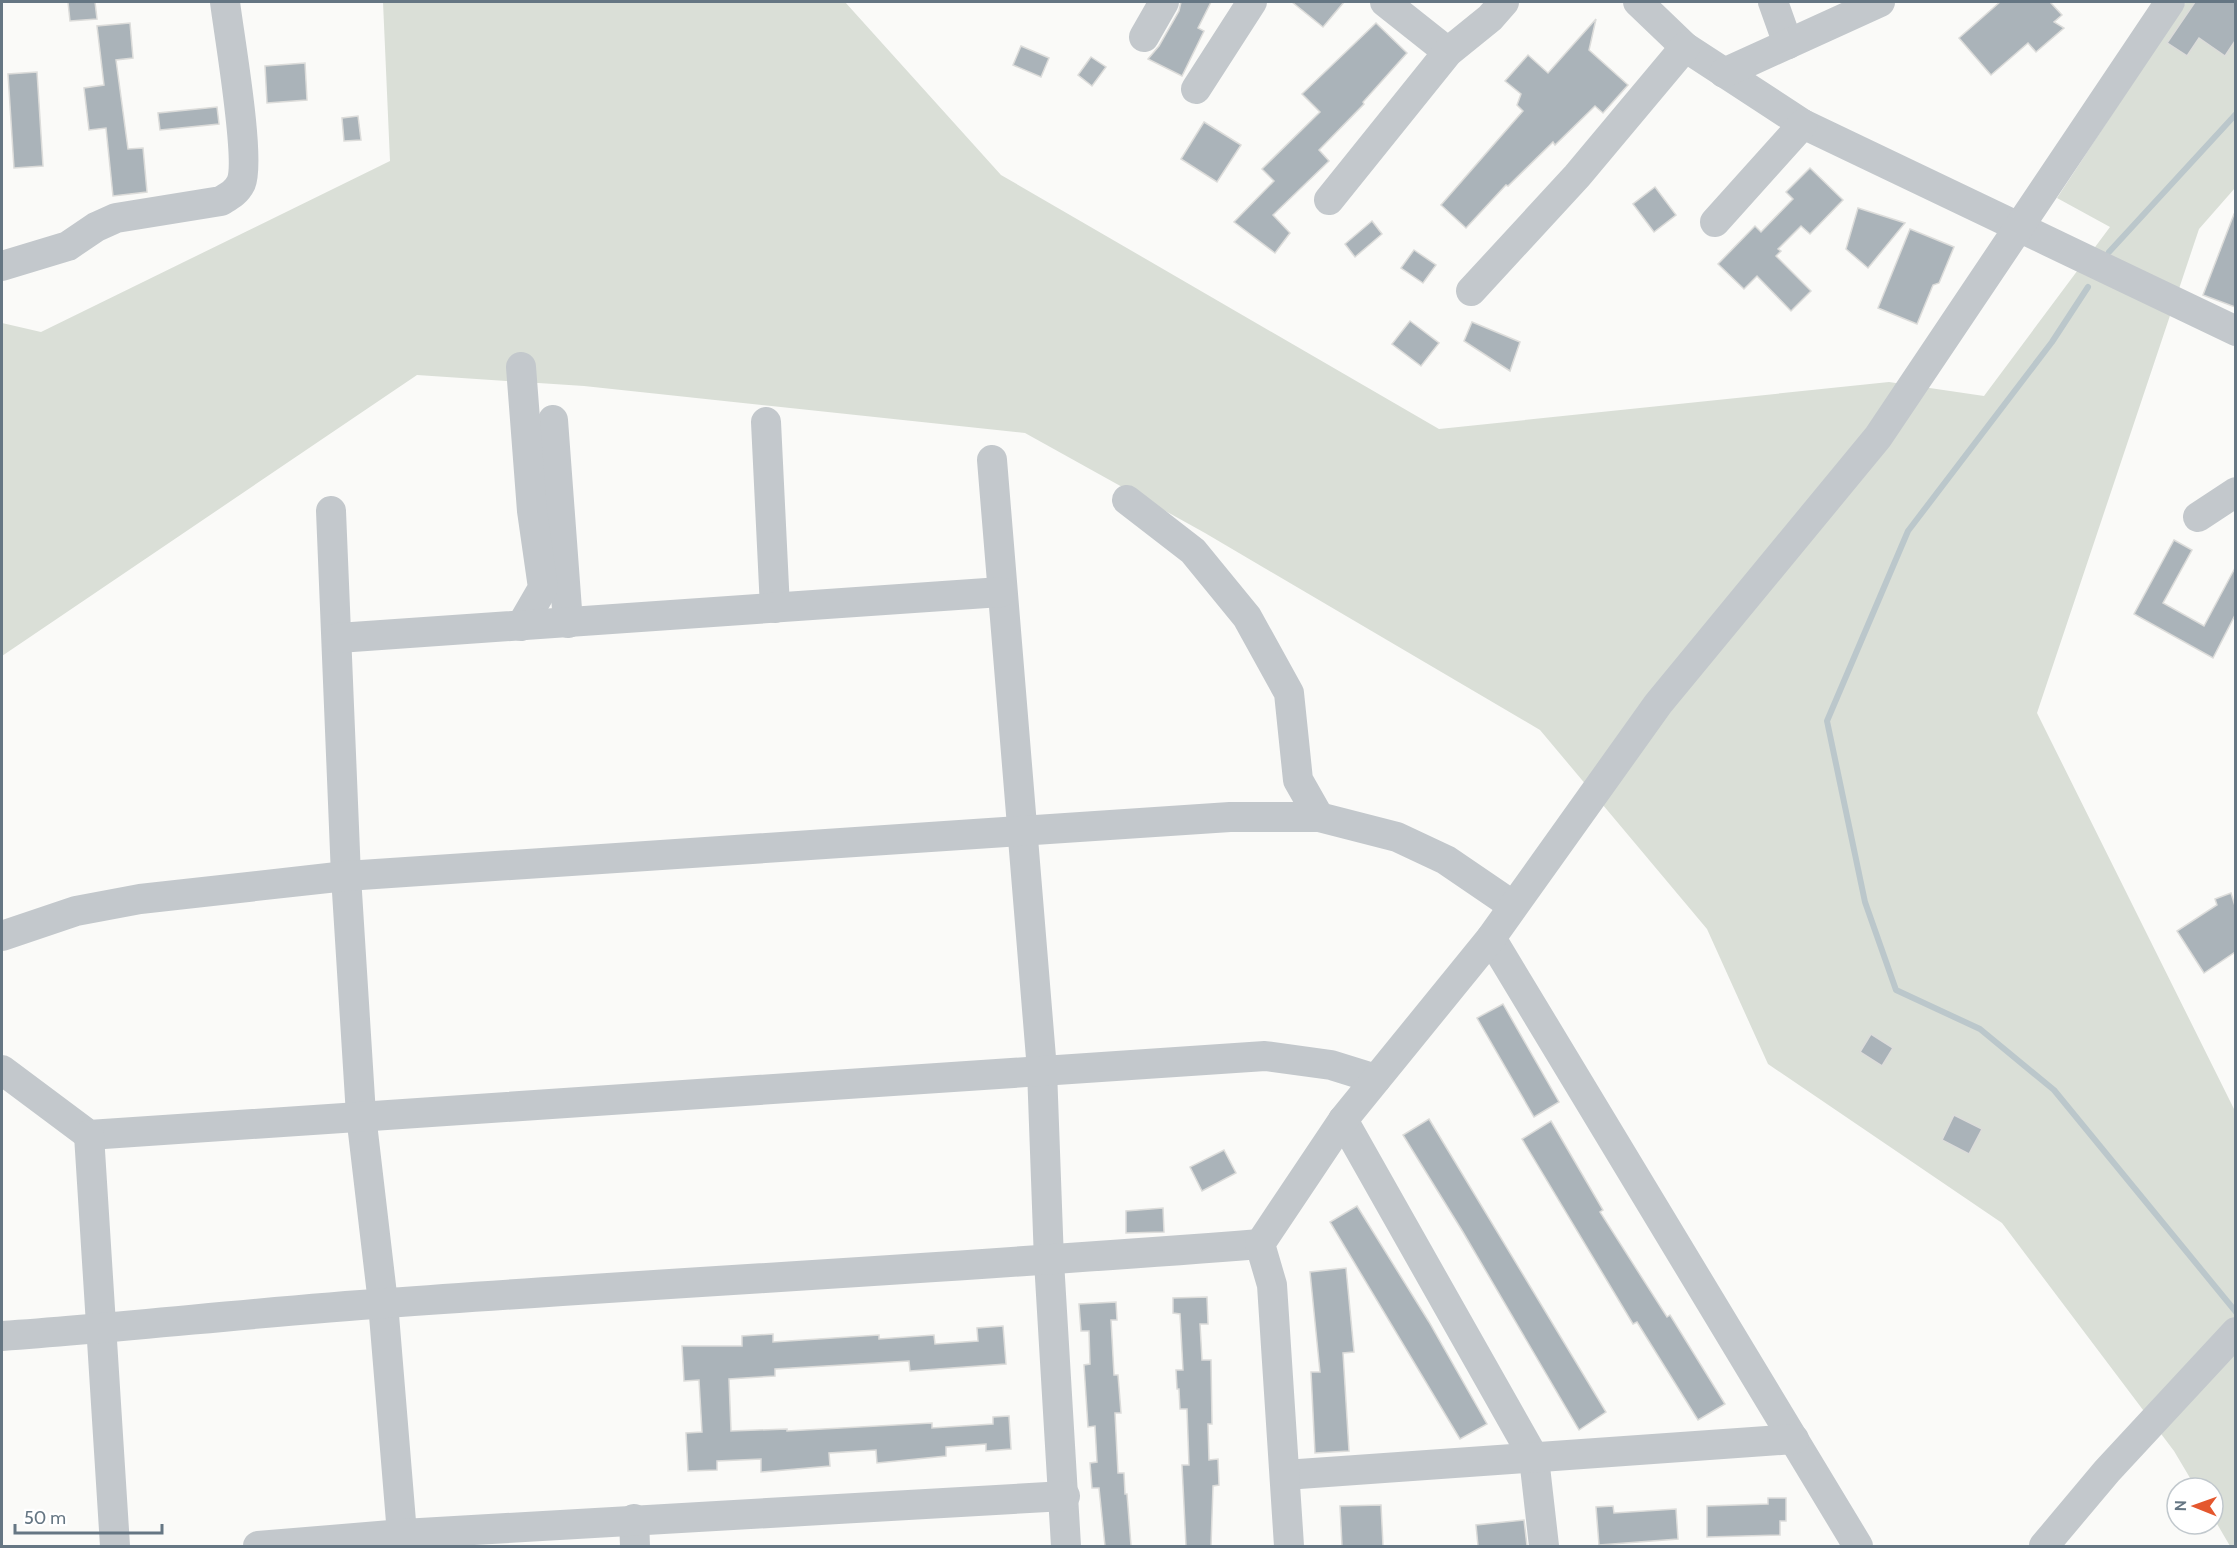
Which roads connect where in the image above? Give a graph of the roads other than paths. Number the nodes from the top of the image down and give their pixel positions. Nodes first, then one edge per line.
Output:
1 (225, 2) edge
2 (1164, 2) edge
3 (1252, 2) edge
4 (1385, 2) edge
5 (1504, 2) edge
6 (1638, 2) edge
7 (1773, 2) edge
8 (1880, 2) edge
9 (2166, 3) edge
10 (1846, 9) edge
11 (1144, 36) dead end
12 (1788, 44) junction
13 (1685, 47) junction
14 (1448, 52) junction
15 (1724, 73) junction
16 (1196, 89) dead end
17 (1803, 124) junction
18 (1329, 200) dead end
19 (1715, 222) dead end
20 (2021, 227) junction
21 (2, 266) edge
22 (1471, 291) dead end
23 (2235, 331) edge
24 (521, 367) dead end
25 (553, 420) dead end
26 (766, 422) dead end
27 (992, 460) dead end
28 (2235, 492) edge
29 (1127, 500) dead end
30 (331, 511) dead end
31 (2198, 517) dead end
32 (1001, 592) junction
33 (775, 608) junction
34 (568, 623) junction
35 (521, 626) junction
36 (338, 638) junction
37 (1319, 817) junction
38 (1024, 831) junction
39 (346, 876) junction
40 (1512, 905) junction
41 (2, 936) edge
42 (1491, 938) junction
43 (2, 1070) edge
44 (1042, 1070) junction
45 (1376, 1079) junction
46 (361, 1115) junction
47 (1342, 1120) junction
48 (89, 1135) junction
49 (1260, 1244) junction
50 (1049, 1261) junction
51 (383, 1303) junction
52 (102, 1329) junction
53 (2235, 1332) edge
54 (2, 1336) edge
55 (1794, 1439) junction
56 (1534, 1458) junction
57 (1285, 1475) junction
58 (1065, 1496) junction
59 (635, 1533) edge
60 (403, 1540) edge
61 (115, 1546) edge
62 (258, 1546) edge
63 (1066, 1546) edge
64 (1289, 1546) edge
65 (1544, 1546) edge
66 (1858, 1546) edge
67 (2044, 1546) edge

1 - 21 street
2 - 11 street
3 - 16 street
4 - 14 street
5 - 14 street
6 - 13 street
7 - 12 street
8 - 10 street
9 - 20 street
10 - 12 street
12 - 15 street
13 - 15 street
13 - 22 street
14 - 18 street
15 - 17 street
17 - 19 street
17 - 20 street
20 - 23 street
20 - 40 street
24 - 35 street
25 - 34 street
26 - 33 street
27 - 32 street
28 - 31 street
29 - 37 street
30 - 36 street
32 - 33 street
32 - 38 street
33 - 34 street
34 - 35 street
35 - 36 street
36 - 39 street
37 - 38 street
37 - 40 street
38 - 39 street
38 - 44 street
39 - 41 street
39 - 46 street
40 - 42 street
42 - 45 street
42 - 55 street
43 - 48 street
44 - 45 street
44 - 46 street
44 - 50 street
45 - 47 street
46 - 48 street
46 - 51 street
47 - 49 street
47 - 56 street
48 - 52 street
49 - 50 street
49 - 57 street
50 - 51 street
50 - 58 street
51 - 52 street
51 - 60 street
52 - 54 street
52 - 61 street
53 - 67 street
55 - 56 street
55 - 66 street
56 - 57 street
56 - 65 street
57 - 64 street
58 - 59 street
58 - 63 street
59 - 60 street
60 - 62 street

